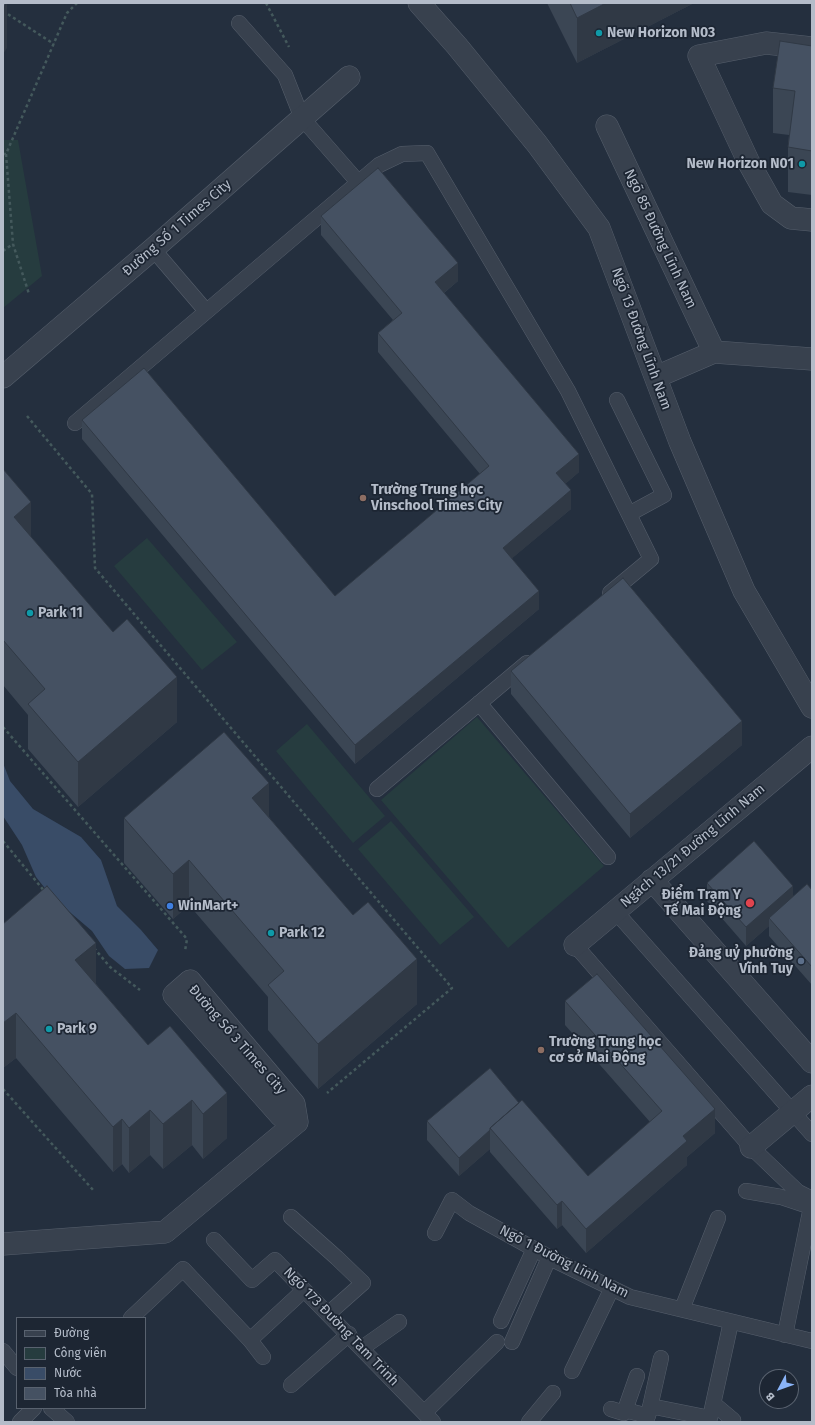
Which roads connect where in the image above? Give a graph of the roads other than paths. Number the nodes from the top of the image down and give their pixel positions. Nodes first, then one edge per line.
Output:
1 (419, 3) edge
2 (238, 23) dead end
3 (812, 48) edge
4 (349, 77) dead end
5 (302, 118) junction
6 (607, 126) dead end
7 (358, 182) junction
8 (812, 220) edge
9 (153, 249) junction
10 (206, 311) junction
11 (714, 352) junction
12 (812, 359) edge
13 (3, 376) edge
14 (656, 377) junction
15 (617, 400) dead end
16 (75, 424) dead end
17 (629, 514) junction
18 (602, 600) edge
19 (541, 651) edge
20 (479, 703) junction
21 (812, 707) edge
22 (812, 747) edge
23 (377, 789) dead end
24 (608, 857) dead end
25 (652, 880) junction
26 (615, 911) junction
27 (575, 945) joint
28 (812, 1062) edge
29 (812, 1096) edge
30 (793, 1111) junction
31 (296, 1122) junction
32 (812, 1134) edge
33 (751, 1147) junction
34 (746, 1191) dead end
35 (812, 1199) edge
36 (291, 1218) dead end
37 (718, 1218) dead end
38 (435, 1233) dead end
39 (214, 1240) dead end
40 (3, 1244) edge
41 (534, 1249) junction
42 (549, 1258) junction
43 (612, 1288) junction
44 (304, 1290) junction
45 (682, 1309) junction
46 (328, 1314) junction
47 (132, 1317) edge
48 (501, 1321) dead end
49 (398, 1322) dead end
50 (731, 1322) junction
51 (349, 1334) junction
52 (785, 1335) junction
53 (250, 1340) junction
54 (812, 1341) edge
55 (497, 1342) dead end
56 (512, 1342) dead end
57 (362, 1348) junction
58 (3, 1351) edge
59 (263, 1357) dead end
60 (661, 1358) dead end
61 (16, 1367) edge
62 (572, 1371) dead end
63 (637, 1376) dead end
64 (292, 1385) dead end
65 (553, 1393) dead end
66 (714, 1404) junction
67 (650, 1406) junction
68 (33, 1409) edge
69 (52, 1409) edge
70 (428, 1418) edge
71 (20, 1422) edge
72 (67, 1422) edge
73 (529, 1422) edge
74 (732, 1422) edge

1 - 14 street, Ngõ 13 Đường Lĩnh Nam
2 - 5 lane
3 - 8 street
4 - 5 street, Đường Số 1 Times City
5 - 7 lane
5 - 9 street, Đường Số 1 Times City
6 - 11 street, Ngõ 85 Đường Lĩnh Nam
7 - 10 lane
7 - 17 lane
9 - 10 lane
9 - 13 street, Đường Số 1 Times City
10 - 16 lane
11 - 12 street
11 - 14 street
14 - 21 street, Ngõ 13 Đường Lĩnh Nam
15 - 17 lane
17 - 18 lane
19 - 20 lane
20 - 23 lane
20 - 24 lane
22 - 25 street, Ngách 13/21 Đường Lĩnh Nam
25 - 26 street, Ngách 13/21 Đường Lĩnh Nam
25 - 28 street
26 - 27 street, Ngách 13/21 Đường Lĩnh Nam
26 - 30 lane
27 - 33 lane
29 - 30 street
30 - 32 lane
30 - 33 street
31 - 31 street, Đường Số 3 Times City
31 - 40 street
33 - 35 lane
34 - 52 lane
36 - 46 lane
37 - 45 lane
38 - 41 lane, Ngõ 1 Đường Lĩnh Nam
39 - 44 lane, Ngõ 173 Đường Tam Trinh
41 - 42 lane, Ngõ 1 Đường Lĩnh Nam
41 - 48 lane
42 - 43 lane, Ngõ 1 Đường Lĩnh Nam
42 - 56 lane
43 - 45 lane, Ngõ 1 Đường Lĩnh Nam
43 - 62 lane
44 - 46 lane, Ngõ 173 Đường Tam Trinh
44 - 53 lane
45 - 50 lane, Ngõ 1 Đường Lĩnh Nam
46 - 51 lane, Ngõ 173 Đường Tam Trinh
47 - 53 lane
49 - 57 lane
50 - 52 lane, Ngõ 1 Đường Lĩnh Nam
50 - 66 lane
51 - 57 lane, Ngõ 173 Đường Tam Trinh
51 - 64 lane
52 - 54 lane, Ngõ 1 Đường Lĩnh Nam
53 - 59 lane
55 - 70 lane
57 - 70 lane, Ngõ 173 Đường Tam Trinh
58 - 61 lane
60 - 67 lane
63 - 67 lane
65 - 73 lane
66 - 67 lane
66 - 74 lane
68 - 71 lane
69 - 72 lane

